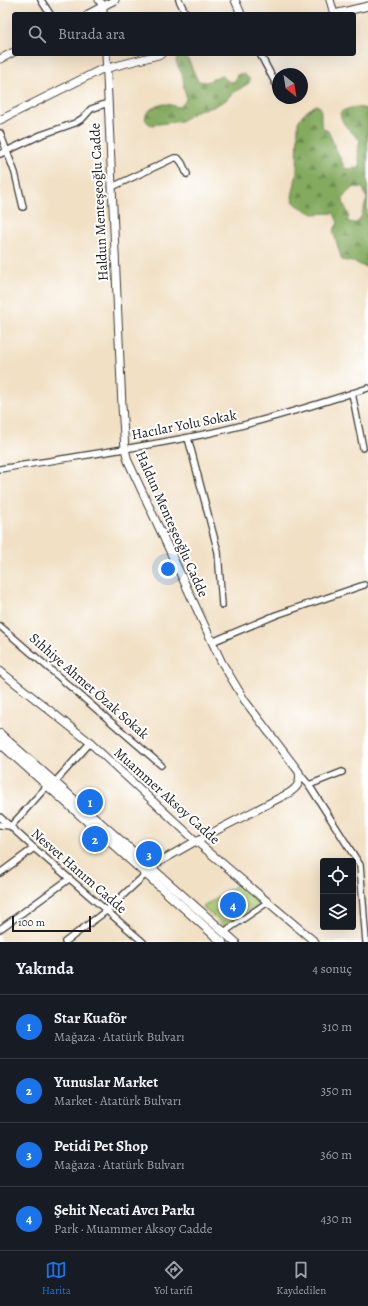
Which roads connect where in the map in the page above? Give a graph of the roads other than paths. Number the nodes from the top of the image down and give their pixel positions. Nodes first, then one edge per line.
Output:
1 (41, 0) edge
2 (115, 0) edge
3 (179, 0) edge
4 (235, 0) edge
5 (330, 0) edge
6 (101, 3) edge
7 (368, 6) edge
8 (49, 12) edge
9 (90, 12) edge
10 (185, 12) edge
11 (240, 12) edge
12 (333, 12) edge
13 (342, 12) edge
14 (12, 53) edge
15 (106, 56) edge
16 (154, 56) edge
17 (261, 56) edge
18 (0, 59) edge
19 (107, 68) junction
20 (272, 77) edge
21 (108, 104) junction
22 (0, 120) edge
23 (0, 133) edge
24 (7, 150) junction
25 (0, 154) edge
26 (187, 174) dead end
27 (112, 187) junction
28 (23, 207) dead end
29 (368, 388) edge
30 (352, 393) junction
31 (188, 438) junction
32 (363, 448) dead end
33 (125, 449) junction
34 (0, 469) edge
35 (364, 585) dead end
36 (222, 605) dead end
37 (0, 626) edge
38 (212, 642) junction
39 (0, 671) edge
40 (0, 734) edge
41 (90, 743) junction
42 (0, 744) edge
43 (162, 765) dead end
44 (299, 772) junction
45 (342, 772) dead end
46 (51, 784) junction
47 (309, 785) junction
48 (0, 817) edge
49 (0, 825) edge
50 (11, 826) junction
51 (196, 841) junction
52 (34, 848) junction
53 (148, 870) junction
54 (0, 873) edge
55 (69, 879) junction
56 (365, 900) edge
57 (268, 902) junction
58 (106, 911) junction
59 (0, 929) edge
60 (224, 932) junction
61 (140, 941) edge
62 (65, 942) edge
63 (222, 942) edge
64 (235, 942) edge
65 (315, 942) edge
66 (366, 942) edge

1 - 8 street
2 - 6 street
3 - 10 street
4 - 11 street
5 - 12 street
6 - 9 street
7 - 13 street
14 - 18 street
15 - 19 street, Haldun Menteşeoğlu Cadde
16 - 19 street
17 - 20 street
19 - 21 street, Haldun Menteşeoğlu Cadde
19 - 22 street
21 - 24 street
21 - 27 street, Haldun Menteşeoğlu Cadde
23 - 24 street
24 - 25 street
24 - 28 street
26 - 27 street
27 - 33 street, Haldun Menteşeoğlu Cadde
29 - 30 street, Hacılar Yolu Sokak
30 - 31 street, Hacılar Yolu Sokak
30 - 32 street
31 - 33 street, Hacılar Yolu Sokak
31 - 36 street
33 - 34 street, Hacılar Yolu Sokak
33 - 38 street, Haldun Menteşeoğlu Cadde
35 - 38 street
37 - 43 street, Sıhhiye Ahmet Özak Sokak
38 - 44 street, Haldun Menteşeoğlu Cadde
39 - 41 street, Muammer Aksoy Cadde
40 - 46 main road
41 - 46 street
41 - 51 street, Muammer Aksoy Cadde
42 - 46 main road
44 - 47 street
44 - 51 street
45 - 47 street
46 - 50 street
46 - 53 main road
47 - 56 street
48 - 50 street, Nesvet Hanım Cadde
49 - 50 street
50 - 52 street, Nesvet Hanım Cadde
51 - 53 street
51 - 57 street, Muammer Aksoy Cadde
52 - 54 street
52 - 55 street, Nesvet Hanım Cadde
53 - 58 street
53 - 60 main road
53 - 63 main road
55 - 58 street, Nesvet Hanım Cadde
55 - 59 street
56 - 66 street
57 - 60 street
57 - 65 street, Muammer Aksoy Cadde
58 - 61 street, Nesvet Hanım Cadde
58 - 62 street
60 - 64 main road

